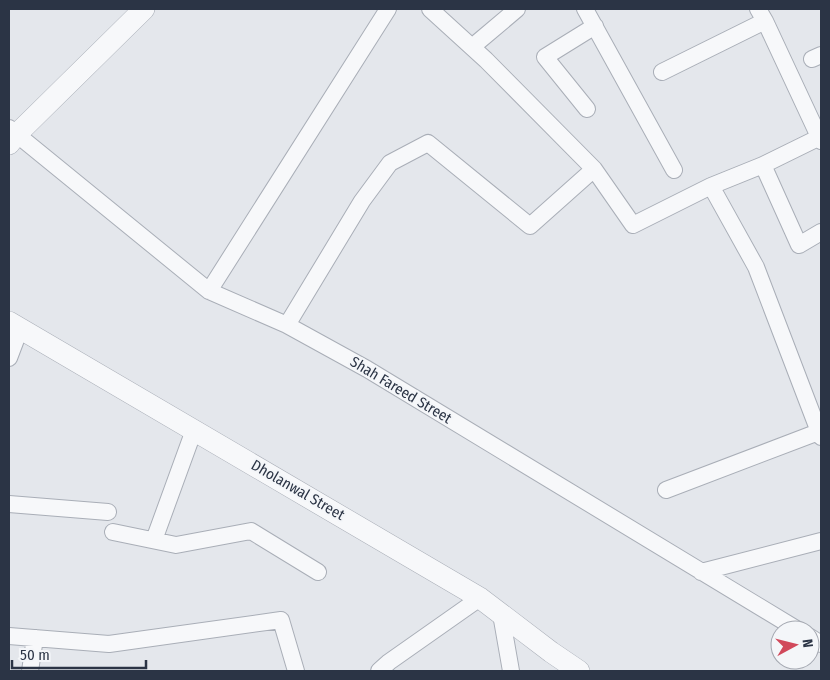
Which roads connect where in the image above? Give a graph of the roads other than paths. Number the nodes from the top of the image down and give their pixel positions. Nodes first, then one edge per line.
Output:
1 (144, 9) edge
2 (388, 9) edge
3 (430, 9) edge
4 (517, 9) edge
5 (585, 9) edge
6 (761, 15) edge
7 (595, 26) junction
8 (472, 47) junction
9 (662, 72) dead end
10 (588, 109) dead end
11 (11, 136) edge
12 (820, 139) edge
13 (763, 165) junction
14 (594, 169) junction
15 (674, 170) dead end
16 (710, 186) junction
17 (821, 233) edge
18 (209, 291) junction
19 (14, 325) edge
20 (287, 325) junction
21 (9, 358) edge
22 (194, 430) junction
23 (821, 433) edge
24 (666, 490) dead end
25 (9, 504) edge
26 (108, 512) dead end
27 (113, 532) dead end
28 (154, 540) junction
29 (821, 541) edge
30 (318, 572) dead end
31 (700, 572) junction
32 (480, 598) junction
33 (501, 614) junction
34 (781, 620) edge
35 (9, 636) edge
36 (35, 638) junction
37 (30, 671) edge
38 (296, 671) edge
39 (380, 671) edge
40 (512, 671) edge
41 (579, 671) edge

1 - 11 street
2 - 18 street
3 - 8 street
4 - 8 street
5 - 7 street
6 - 9 street
6 - 12 street
7 - 10 street
7 - 15 street
8 - 14 street
11 - 18 street, Shah Fareed Street
12 - 13 street
13 - 16 street
13 - 17 street
14 - 16 street
14 - 20 street
16 - 23 street
18 - 20 street, Shah Fareed Street
19 - 21 street
19 - 22 street, Dholanwal Street
20 - 31 street, Shah Fareed Street
22 - 28 street
22 - 32 street, Dholanwal Street
23 - 24 street
25 - 26 street
27 - 28 street
28 - 30 street
29 - 31 street
31 - 34 street, Shah Fareed Street
32 - 33 street, Dholanwal Street
32 - 39 street
33 - 40 street
33 - 41 street, Dholanwal Street
35 - 36 street
36 - 37 street
36 - 38 street

